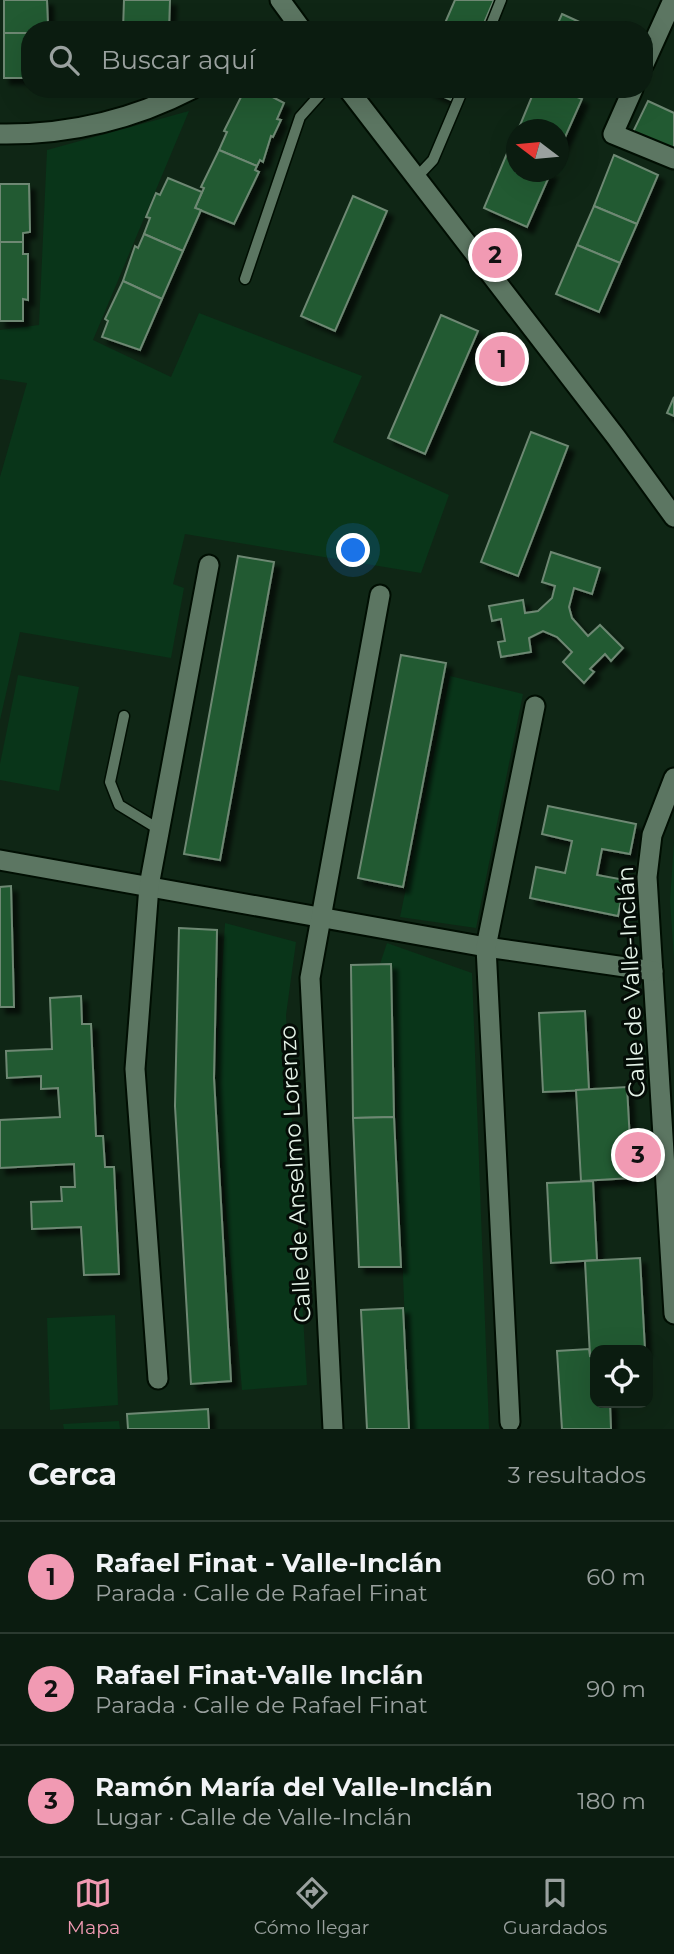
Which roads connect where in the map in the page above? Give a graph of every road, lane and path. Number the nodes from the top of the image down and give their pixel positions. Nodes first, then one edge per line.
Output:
1 (280, 0) edge
2 (501, 0) edge
3 (673, 0) edge
4 (291, 21) edge
5 (493, 21) edge
6 (653, 44) edge
7 (171, 98) edge
8 (318, 98) edge
9 (355, 98) edge
10 (459, 98) edge
11 (629, 98) edge
12 (0, 134) edge
13 (674, 159) edge
14 (416, 178) junction
15 (245, 279) dead end
16 (674, 517) edge
17 (209, 565) dead end
18 (380, 595) dead end
19 (535, 706) dead end
20 (124, 716) dead end
21 (674, 778) edge
22 (160, 831) junction
23 (0, 860) edge
24 (149, 886) junction
25 (320, 917) junction
26 (486, 947) junction
27 (653, 971) junction
28 (674, 1314) edge
29 (158, 1379) dead end
30 (510, 1422) dead end
31 (333, 1429) edge

1 - 4 street
2 - 5 lane
3 - 6 street
7 - 12 street
8 - 15 lane
9 - 14 street
10 - 14 lane
11 - 13 street
14 - 16 street
17 - 22 street
18 - 25 street, Calle de Anselmo Lorenzo
19 - 26 street
20 - 22 lane
21 - 27 street, Calle de Valle-Inclán
22 - 24 street
23 - 24 street
24 - 25 street
24 - 29 street
25 - 26 street
25 - 31 street, Calle de Anselmo Lorenzo
26 - 27 street
26 - 30 street
27 - 28 street, Calle de Valle-Inclán

